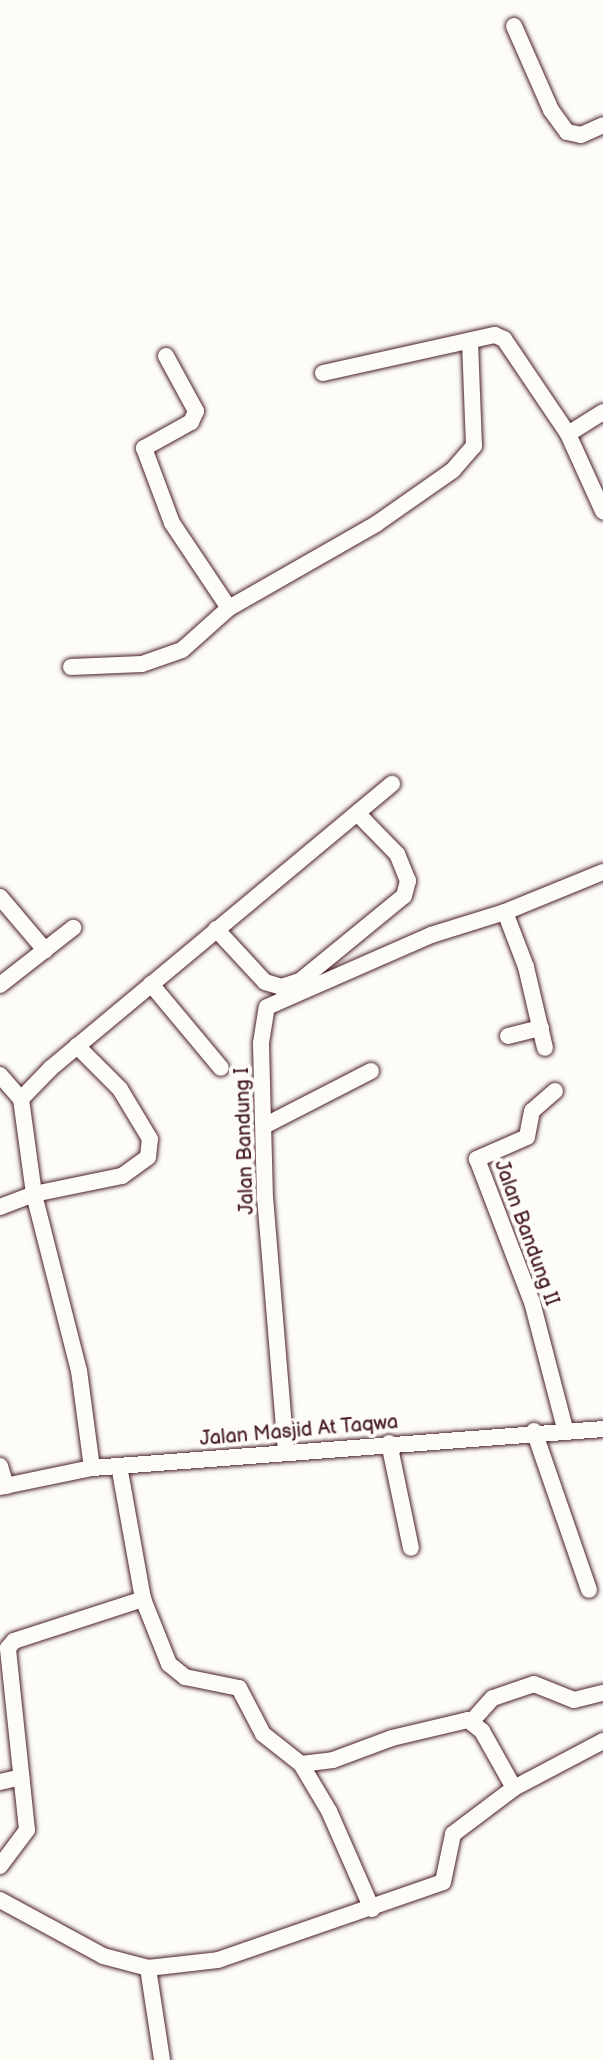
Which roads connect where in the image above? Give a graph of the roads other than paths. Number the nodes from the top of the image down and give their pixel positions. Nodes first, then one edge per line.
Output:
1 (514, 26) dead end
2 (603, 125) edge
3 (470, 344) junction
4 (166, 356) dead end
5 (323, 373) dead end
6 (603, 412) edge
7 (568, 434) junction
8 (603, 511) edge
9 (229, 608) junction
10 (71, 667) dead end
11 (392, 784) dead end
12 (357, 813) junction
13 (603, 872) edge
14 (0, 897) edge
15 (505, 912) junction
16 (73, 928) dead end
17 (216, 929) junction
18 (45, 950) junction
19 (151, 984) junction
20 (0, 985) edge
21 (541, 1028) junction
22 (508, 1036) dead end
23 (77, 1046) junction
24 (545, 1048) dead end
25 (221, 1068) dead end
26 (371, 1071) dead end
27 (0, 1075) edge
28 (555, 1091) dead end
29 (21, 1099) junction
30 (266, 1125) junction
31 (34, 1194) junction
32 (0, 1207) edge
33 (565, 1429) junction
34 (603, 1429) edge
35 (534, 1431) junction
36 (389, 1443) junction
37 (286, 1452) junction
38 (0, 1466) edge
39 (119, 1466) junction
40 (92, 1468) junction
41 (3, 1486) edge
42 (411, 1548) dead end
43 (589, 1590) dead end
44 (143, 1599) junction
45 (4, 1673) edge
46 (603, 1693) edge
47 (472, 1721) junction
48 (603, 1741) edge
49 (301, 1764) junction
50 (21, 1777) junction
51 (0, 1782) edge
52 (514, 1788) junction
53 (0, 1866) edge
54 (0, 1900) edge
55 (372, 1909) junction
56 (148, 1968) junction
57 (162, 2060) edge

1 - 2 street
3 - 5 street
3 - 7 street
3 - 9 street
4 - 9 street
6 - 7 street
7 - 8 street
9 - 10 street
11 - 12 street
12 - 17 street
12 - 17 street
13 - 15 street
14 - 18 street
15 - 21 street
15 - 30 street, Jalan Bandung I
16 - 18 street
17 - 19 street
18 - 20 street
19 - 23 street
19 - 25 street
21 - 22 street
21 - 24 street
23 - 29 street
23 - 31 street
26 - 30 street
27 - 29 street
28 - 33 street, Jalan Bandung II
29 - 31 street
30 - 37 street, Jalan Bandung I
31 - 32 street
31 - 40 street
33 - 34 street, Jalan Masjid At Taqwa
33 - 35 street, Jalan Masjid At Taqwa
35 - 36 street, Jalan Masjid At Taqwa
35 - 43 street
36 - 37 street, Jalan Masjid At Taqwa
36 - 42 street
37 - 39 street, Jalan Masjid At Taqwa
38 - 41 street
39 - 40 street, Jalan Masjid At Taqwa
39 - 44 street
40 - 41 street, Jalan Masjid At Taqwa
44 - 45 street
44 - 49 street
45 - 50 street
46 - 47 street
47 - 49 street
47 - 52 street
48 - 52 street
49 - 55 street
50 - 51 street
50 - 53 street
52 - 55 street
54 - 56 street
55 - 56 street
56 - 57 street

